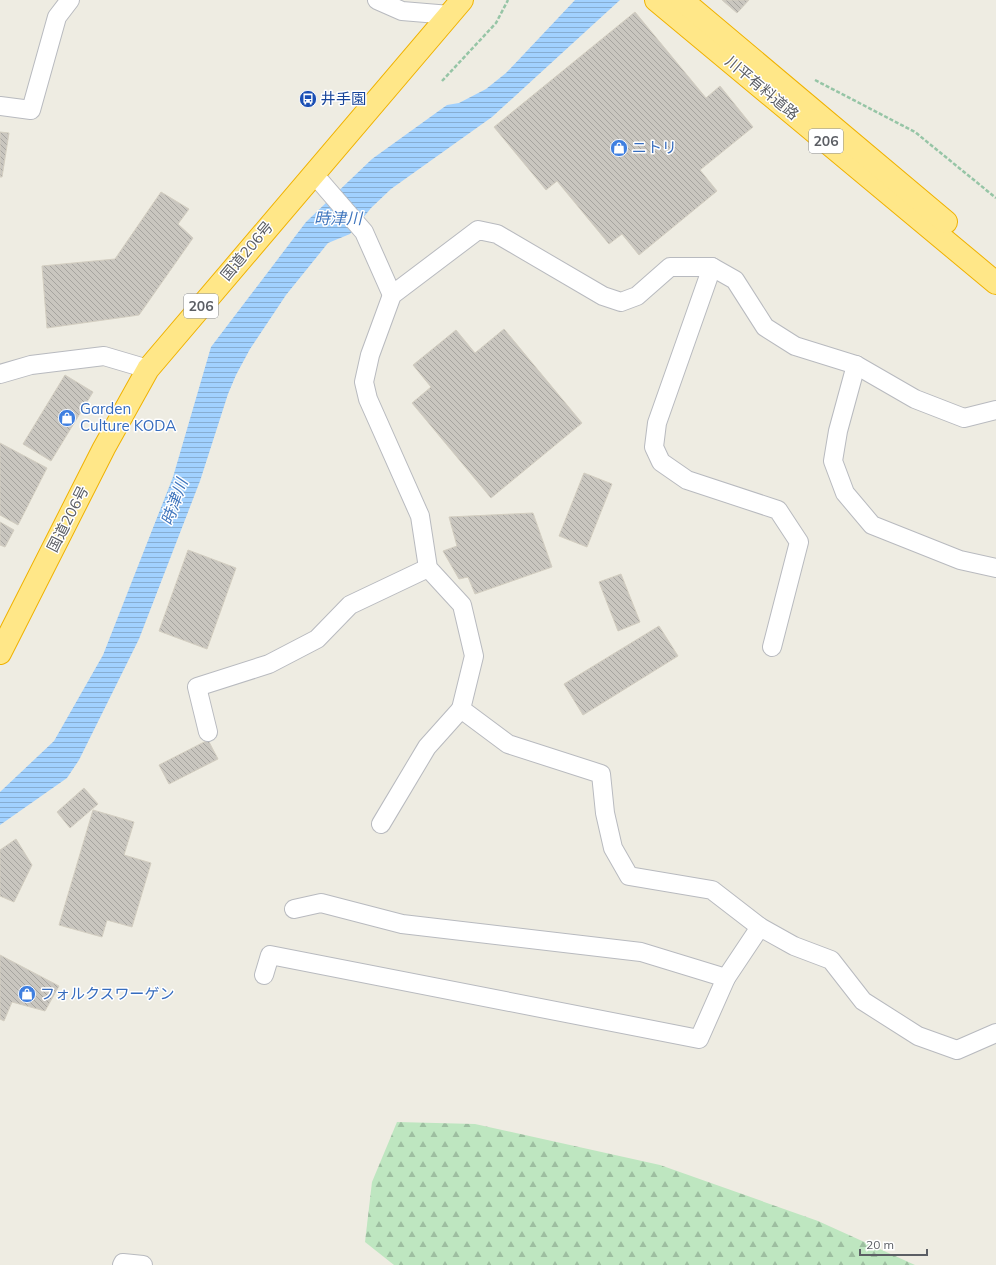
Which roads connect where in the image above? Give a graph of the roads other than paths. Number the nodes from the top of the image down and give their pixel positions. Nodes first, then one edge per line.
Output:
1 (70, 0) edge
2 (377, 0) edge
3 (656, 0) edge
4 (682, 0) edge
5 (456, 8) edge
6 (0, 106) edge
7 (313, 173) junction
8 (996, 264) edge
9 (712, 267) junction
10 (996, 283) edge
11 (392, 295) junction
12 (856, 365) junction
13 (148, 369) junction
14 (0, 374) edge
15 (996, 410) edge
16 (428, 568) junction
17 (996, 568) edge
18 (772, 647) dead end
19 (0, 653) edge
20 (461, 709) junction
21 (208, 732) dead end
22 (381, 824) dead end
23 (294, 909) dead end
24 (760, 927) junction
25 (264, 975) dead end
26 (726, 978) junction
27 (996, 1033) edge
28 (122, 1265) edge
29 (143, 1265) edge

1 - 6 street
2 - 5 street
3 - 10 highway, 川平有料道路 / 206
4 - 8 highway, 川平有料道路 / 206
5 - 7 highway, 国道206号 / 206
7 - 11 street
7 - 13 highway, 国道206号 / 206
9 - 11 street
9 - 12 street
9 - 18 street
11 - 16 street
12 - 15 street
12 - 17 street
13 - 14 street
13 - 19 highway, 国道206号 / 206
16 - 20 street
16 - 21 street
20 - 22 street
20 - 24 street
23 - 26 street
24 - 26 street
24 - 27 street
25 - 26 street
28 - 29 street

